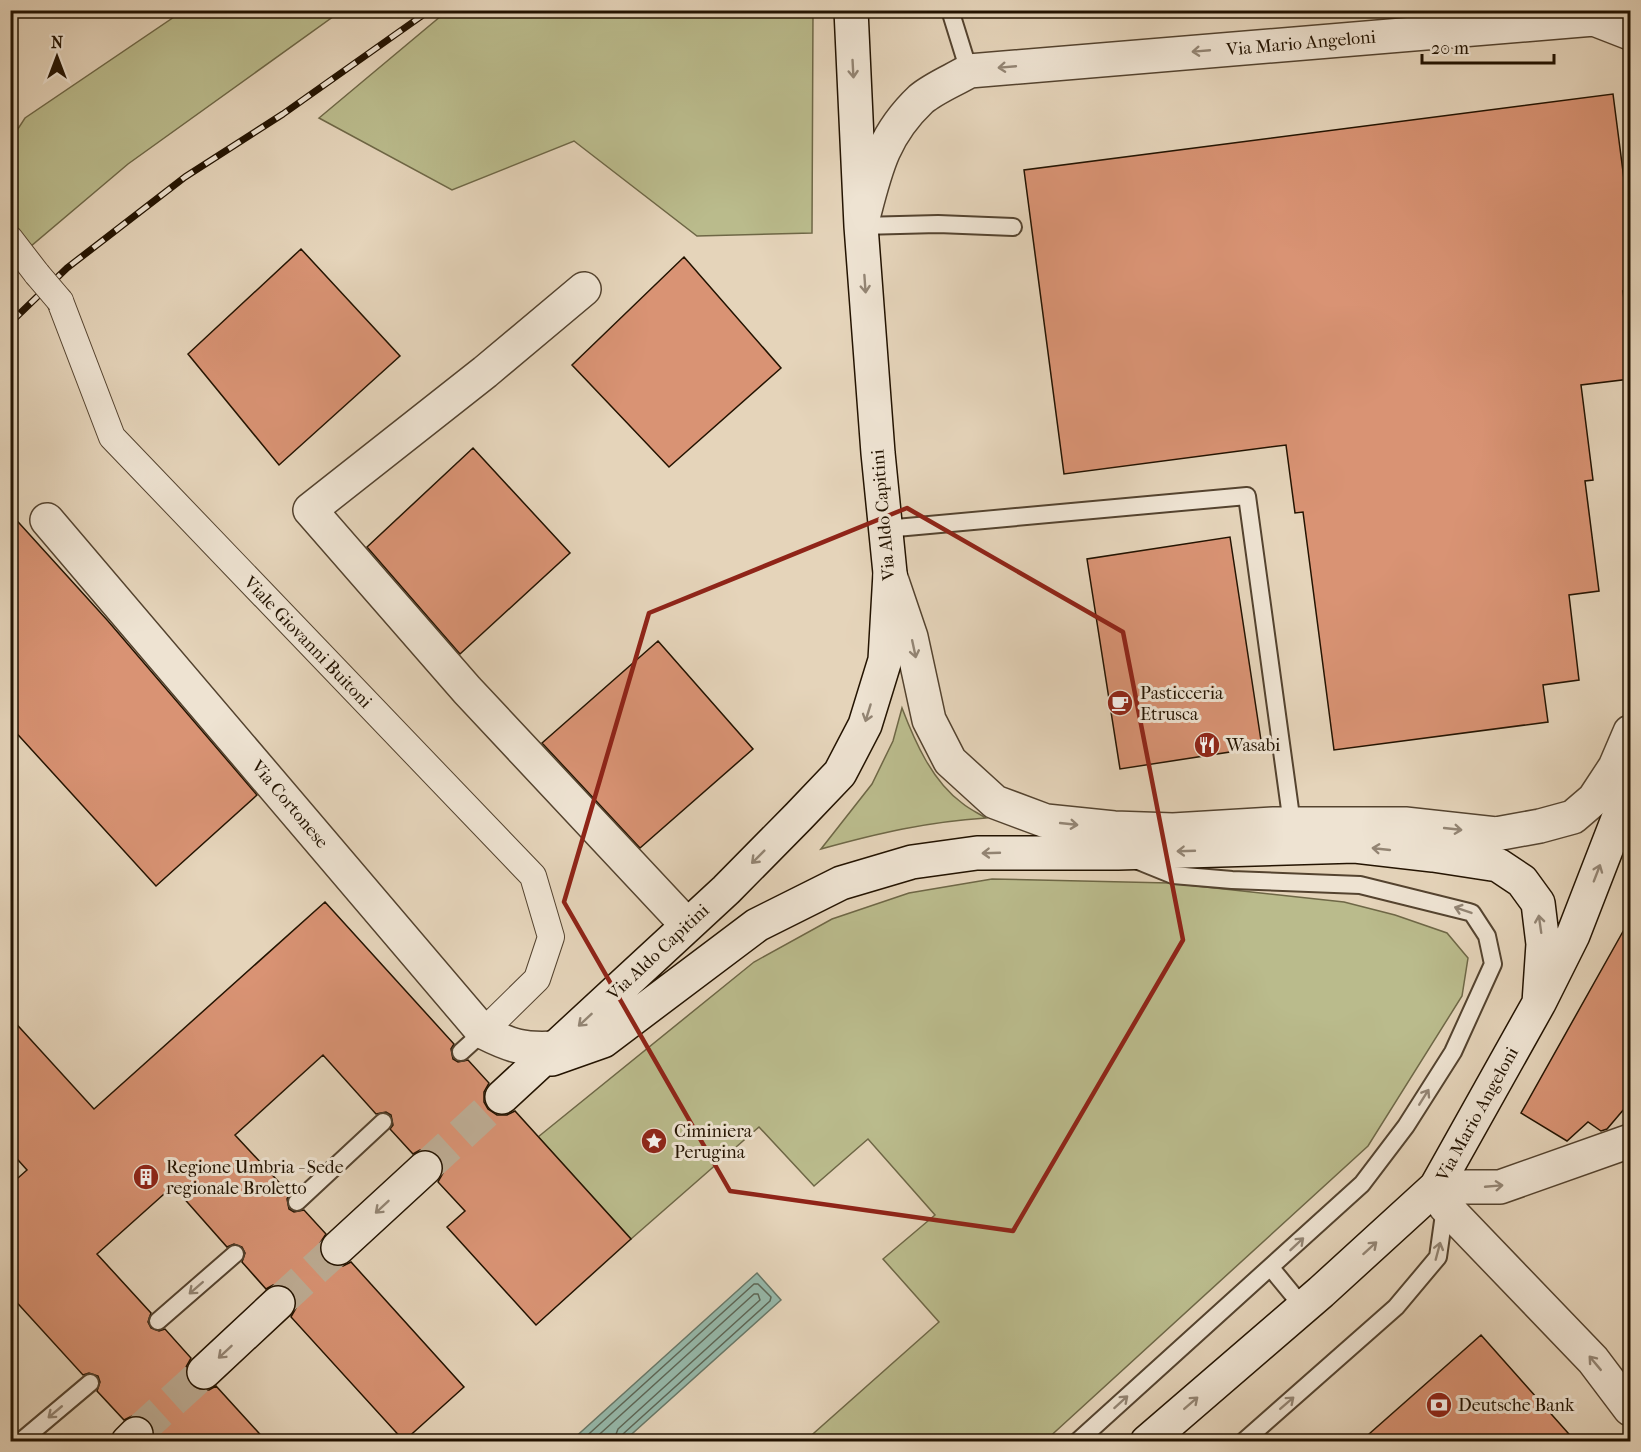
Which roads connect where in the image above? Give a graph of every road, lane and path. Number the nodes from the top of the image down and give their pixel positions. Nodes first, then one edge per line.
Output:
1 (851, 10) edge
2 (950, 10) edge
3 (1625, 10) edge
4 (1594, 20) junction
5 (1630, 33) edge
6 (969, 70) junction
7 (861, 226) junction
8 (1013, 227) dead end
9 (10, 239) edge
10 (584, 289) dead end
11 (47, 520) dead end
12 (885, 529) junction
13 (890, 573) junction
14 (1630, 732) edge
15 (1630, 788) edge
16 (1292, 824) junction
17 (1118, 853) junction
18 (687, 925) junction
19 (1539, 1003) junction
20 (472, 1042) junction
21 (546, 1056) junction
22 (502, 1097) tunnel mouth
23 (383, 1122) dead end
24 (1630, 1141) edge
25 (425, 1168) tunnel mouth
26 (1441, 1197) junction
27 (297, 1202) dead end
28 (338, 1248) tunnel mouth
29 (234, 1254) dead end
30 (1271, 1268) junction
31 (278, 1303) tunnel mouth
32 (1304, 1307) junction
33 (158, 1322) dead end
34 (204, 1372) tunnel mouth
35 (90, 1383) dead end
36 (1630, 1409) edge
37 (20, 1442) edge
38 (1077, 1442) edge
39 (1147, 1442) edge
40 (1243, 1442) edge

1 -> 7 street, Via Aldo Capitini
2 - 6 lane
3 - 4 lane
4 - 5 street, Via Mario Angeloni
4 -> 6 street, Via Mario Angeloni
6 - 7 street, Via Mario Angeloni
7 - 8 lane
7 -> 12 street, Via Aldo Capitini
9 - 20 street, Viale Giovanni Buitoni, bridge
10 - 18 street
11 - 20 street, Via Cortonese
12 - 13 street, Via Aldo Capitini
12 - 16 lane
13 -> 16 street
13 -> 18 street, Via Aldo Capitini
16 -> 14 street
19 -> 15 street, Via Mario Angeloni
19 -> 17 street
17 -> 21 street
30 -> 17 lane
18 -> 21 street, Via Aldo Capitini
19 - 26 street, Via Mario Angeloni
20 - 21 street, Via Cortonese
21 - 22 street
23 - 27 lane
26 -> 24 street
25 -> 28 street
32 -> 26 street, Via Mario Angeloni
36 -> 26 street
40 -> 26 lane
29 -> 33 lane
30 - 32 lane
38 -> 30 lane
31 -> 34 street
39 -> 32 street, Via Mario Angeloni
35 -> 37 lane

